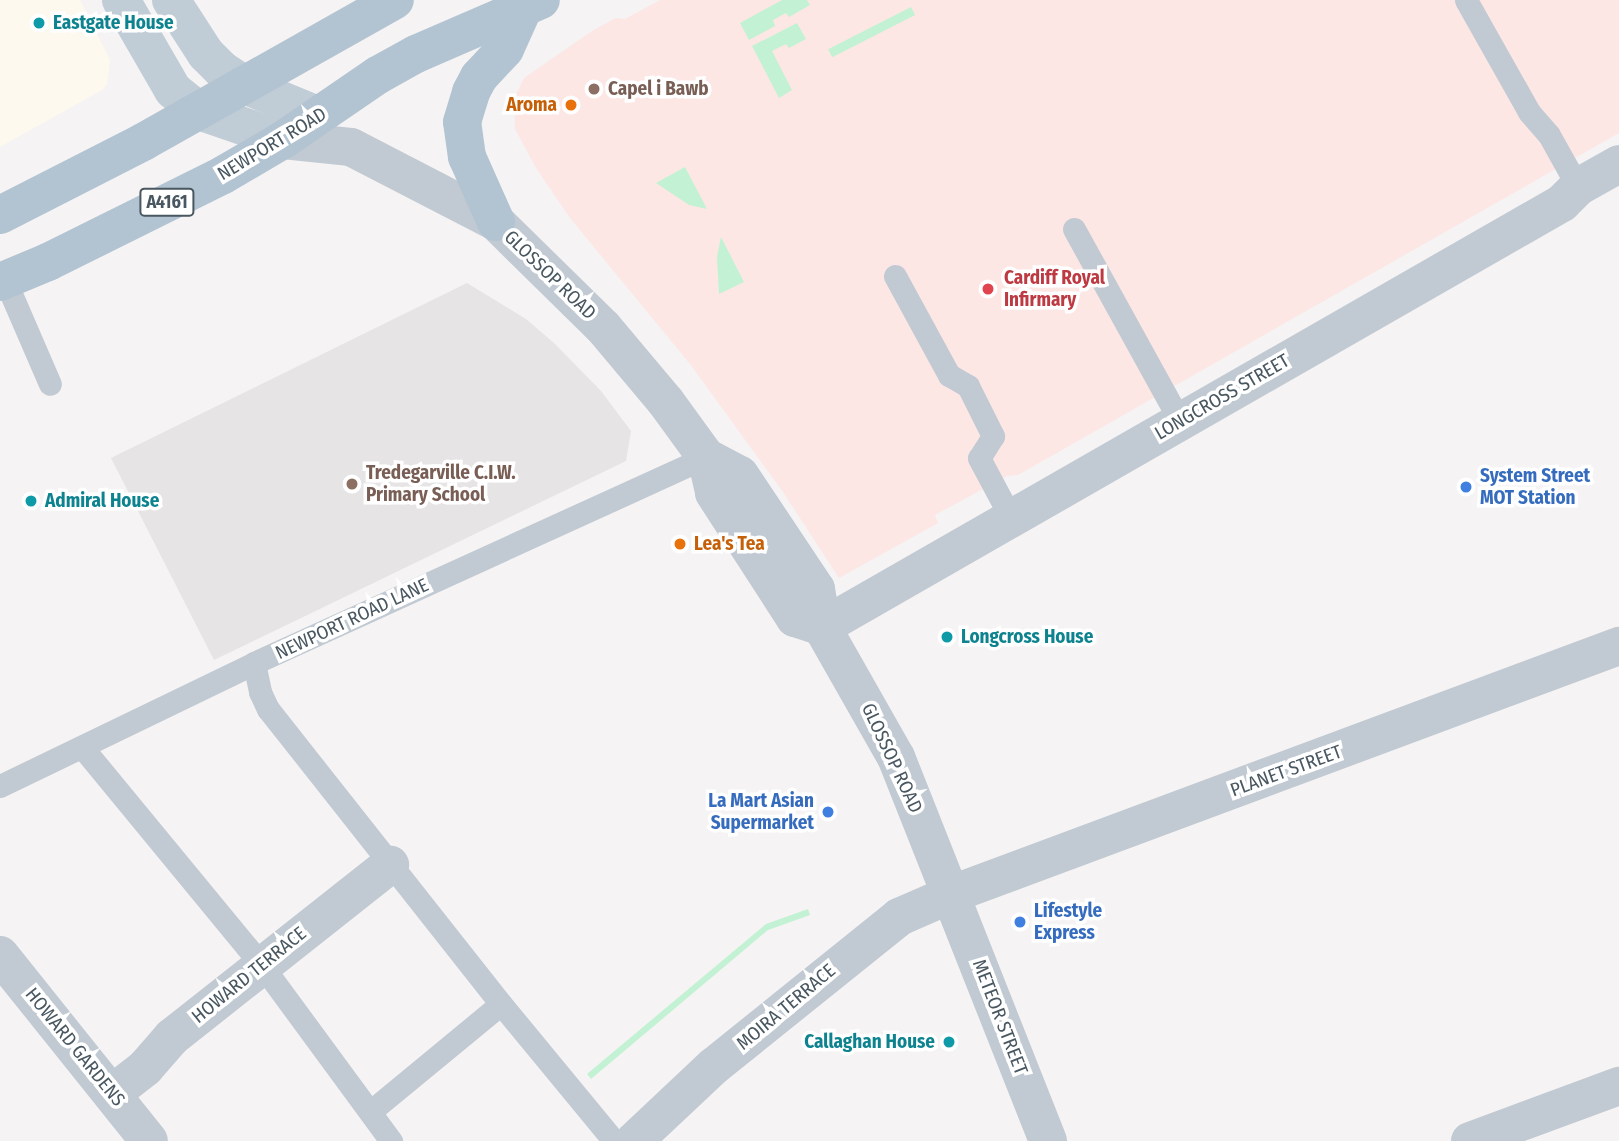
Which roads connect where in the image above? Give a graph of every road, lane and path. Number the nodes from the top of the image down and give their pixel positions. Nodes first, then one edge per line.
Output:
1 (121, 0) edge
2 (171, 0) edge
3 (395, 0) edge
4 (1466, 0) edge
5 (532, 4) edge
6 (247, 86) junction
7 (199, 111) junction
8 (320, 116) junction
9 (284, 140) junction
10 (351, 147) junction
11 (1619, 164) edge
12 (1578, 187) junction
13 (0, 215) edge
14 (496, 222) junction
15 (1074, 229) dead end
16 (895, 276) dead end
17 (2, 281) edge
18 (50, 384) dead end
19 (1180, 421) junction
20 (706, 457) junction
21 (1011, 518) junction
22 (822, 627) junction
23 (1619, 646) edge
24 (254, 663) junction
25 (82, 747) junction
26 (0, 786) edge
27 (390, 865) junction
28 (952, 894) junction
29 (0, 955) edge
30 (261, 964) junction
31 (501, 1004) junction
32 (1619, 1086) edge
33 (113, 1093) junction
34 (371, 1111) junction
35 (149, 1141) edge
36 (391, 1141) edge
37 (614, 1141) edge
38 (634, 1141) edge
39 (1048, 1141) edge
40 (1470, 1141) edge

1 - 7 main road
2 - 6 main road
3 - 6 main road
4 - 12 lane
5 - 8 main road, NEWPORT ROAD / A4161
5 - 14 main road
6 - 7 main road
6 - 8 main road
7 - 9 main road
7 - 13 main road
8 - 9 main road, NEWPORT ROAD / A4161
8 - 10 street, GLOSSOP ROAD
9 - 10 street, GLOSSOP ROAD
9 - 17 main road, NEWPORT ROAD / A4161
10 - 14 street, GLOSSOP ROAD
11 - 12 street, LONGCROSS STREET
12 - 19 street, LONGCROSS STREET
14 - 20 street, GLOSSOP ROAD
15 - 19 lane
16 - 21 lane
17 - 18 lane
19 - 21 street, LONGCROSS STREET
20 - 22 street, GLOSSOP ROAD
20 - 24 lane, NEWPORT ROAD LANE
21 - 22 street, LONGCROSS STREET
22 - 28 street, GLOSSOP ROAD
23 - 28 street, PLANET STREET
24 - 25 lane, NEWPORT ROAD LANE
24 - 27 lane
25 - 26 lane, NEWPORT ROAD LANE
25 - 30 lane
27 - 30 street, HOWARD TERRACE
27 - 31 lane
28 - 38 street, MOIRA TERRACE
28 - 39 street, METEOR STREET
29 - 33 street, HOWARD GARDENS
30 - 33 street, HOWARD TERRACE
30 - 34 lane
31 - 34 lane
31 - 37 lane
32 - 40 street
33 - 35 street, HOWARD GARDENS
34 - 36 lane

